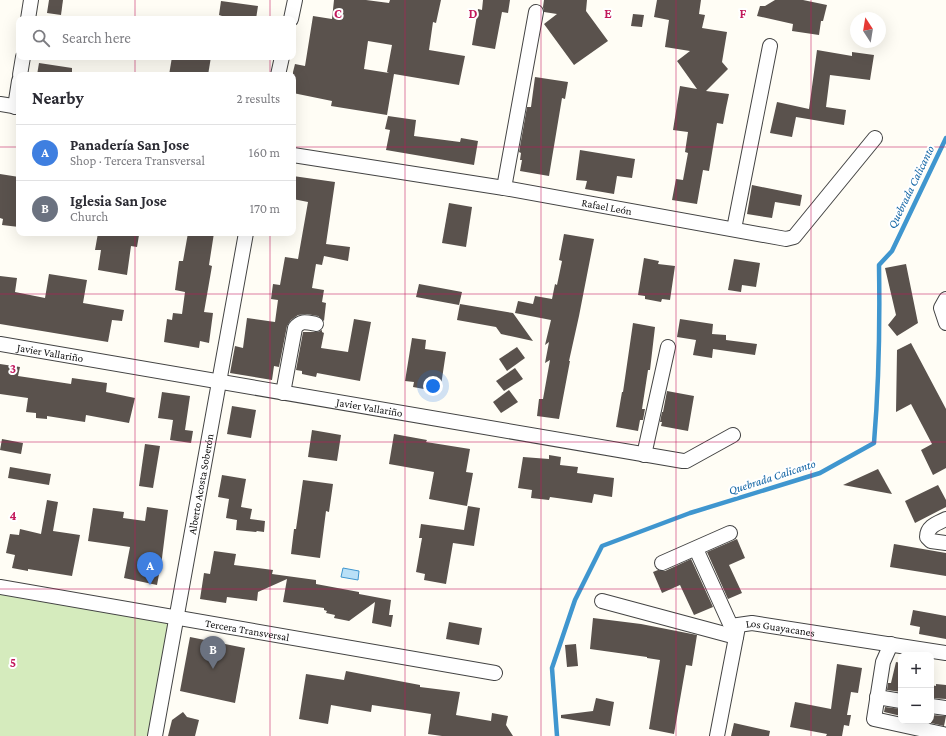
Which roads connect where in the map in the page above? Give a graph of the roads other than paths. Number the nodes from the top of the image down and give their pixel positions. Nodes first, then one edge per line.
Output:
1 (31, 0) edge
2 (295, 0) edge
3 (536, 12) dead end
4 (28, 16) edge
5 (292, 16) edge
6 (770, 46) dead end
7 (22, 60) edge
8 (281, 60) edge
9 (20, 72) edge
10 (279, 72) edge
11 (0, 104) edge
12 (16, 107) edge
13 (875, 138) dead end
14 (296, 155) edge
15 (504, 188) junction
16 (734, 229) junction
17 (245, 236) edge
18 (946, 300) edge
19 (946, 323) edge
20 (316, 324) dead end
21 (0, 344) edge
22 (668, 347) dead end
23 (220, 383) junction
24 (282, 393) junction
25 (733, 435) dead end
26 (644, 455) junction
27 (946, 519) edge
28 (730, 533) dead end
29 (946, 543) edge
30 (696, 548) junction
31 (662, 563) dead end
32 (0, 587) edge
33 (602, 601) dead end
34 (177, 618) junction
35 (734, 632) junction
36 (891, 644) junction
37 (946, 653) edge
38 (495, 674) dead end
39 (877, 697) junction
40 (898, 700) edge
41 (934, 706) edge
42 (946, 708) edge
43 (943, 734) dead end
44 (155, 736) edge
45 (717, 736) edge

1 - 4 street
2 - 5 street
3 - 15 street
6 - 16 street
7 - 9 street
8 - 10 street
11 - 12 street
13 - 16 street, Rafael León
14 - 15 street, Rafael León
15 - 16 street, Rafael León
17 - 23 street, Alberto Acosta Soberón
18 - 19 street
20 - 24 street
21 - 23 street, Javier Vallariño
22 - 26 street
23 - 24 street, Javier Vallariño
23 - 34 street, Alberto Acosta Soberón
24 - 26 street, Javier Vallariño
25 - 26 street, Javier Vallariño
27 - 29 street
28 - 30 street
30 - 31 street
30 - 35 street
32 - 34 street, Tercera Transversal
33 - 35 street
34 - 38 street, Tercera Transversal
34 - 44 street, Alberto Acosta Soberón
35 - 36 street, Los Guayacanes
35 - 45 street, Los Guayacanes
36 - 37 street, Los Guayacanes
36 - 39 street
39 - 40 street
39 - 43 street
41 - 42 street

